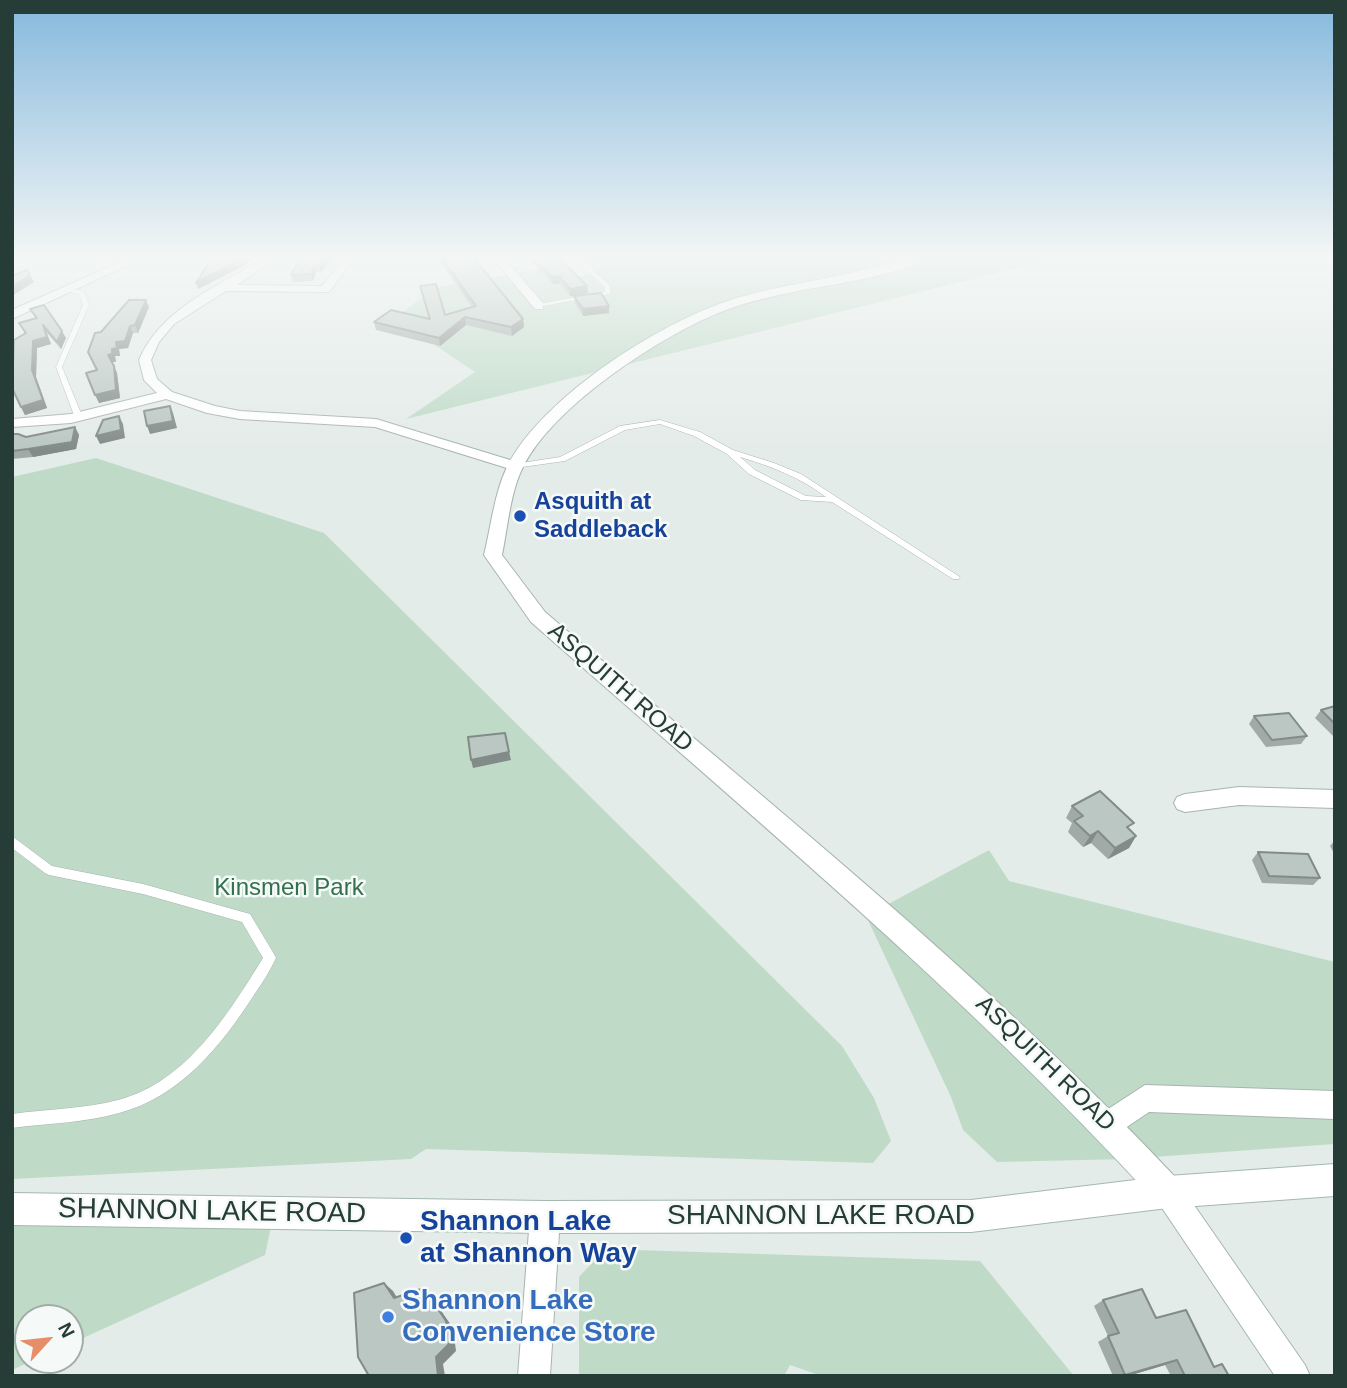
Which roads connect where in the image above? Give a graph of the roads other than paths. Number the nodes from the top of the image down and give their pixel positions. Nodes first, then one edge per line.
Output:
1 (79, 322) edge
2 (169, 322) edge
3 (688, 322) edge
4 (167, 395) junction
5 (79, 418) junction
6 (12, 423) edge
7 (730, 452) junction
8 (515, 466) junction
9 (834, 500) junction
10 (956, 577) dead end
11 (1335, 799) edge
12 (1185, 803) dead end
13 (12, 841) edge
14 (1335, 1105) edge
15 (12, 1121) edge
16 (1109, 1125) junction
17 (1335, 1180) edge
18 (1168, 1192) junction
19 (12, 1209) edge
20 (545, 1217) junction
21 (534, 1376) edge
22 (1294, 1376) edge

1 - 5 lane
2 - 4 street
3 - 8 street, ASQUITH ROAD
4 - 5 street
4 - 8 street
5 - 6 street
7 - 8 lane
7 - 9 lane
7 - 9 lane
8 - 16 street, ASQUITH ROAD
9 - 10 lane
11 - 12 street
13 - 15 lane
14 - 16 street
16 - 18 street, ASQUITH ROAD
17 - 18 street, SHANNON LAKE ROAD
18 - 20 street, SHANNON LAKE ROAD
18 - 22 street
19 - 20 street, SHANNON LAKE ROAD
20 - 21 street

